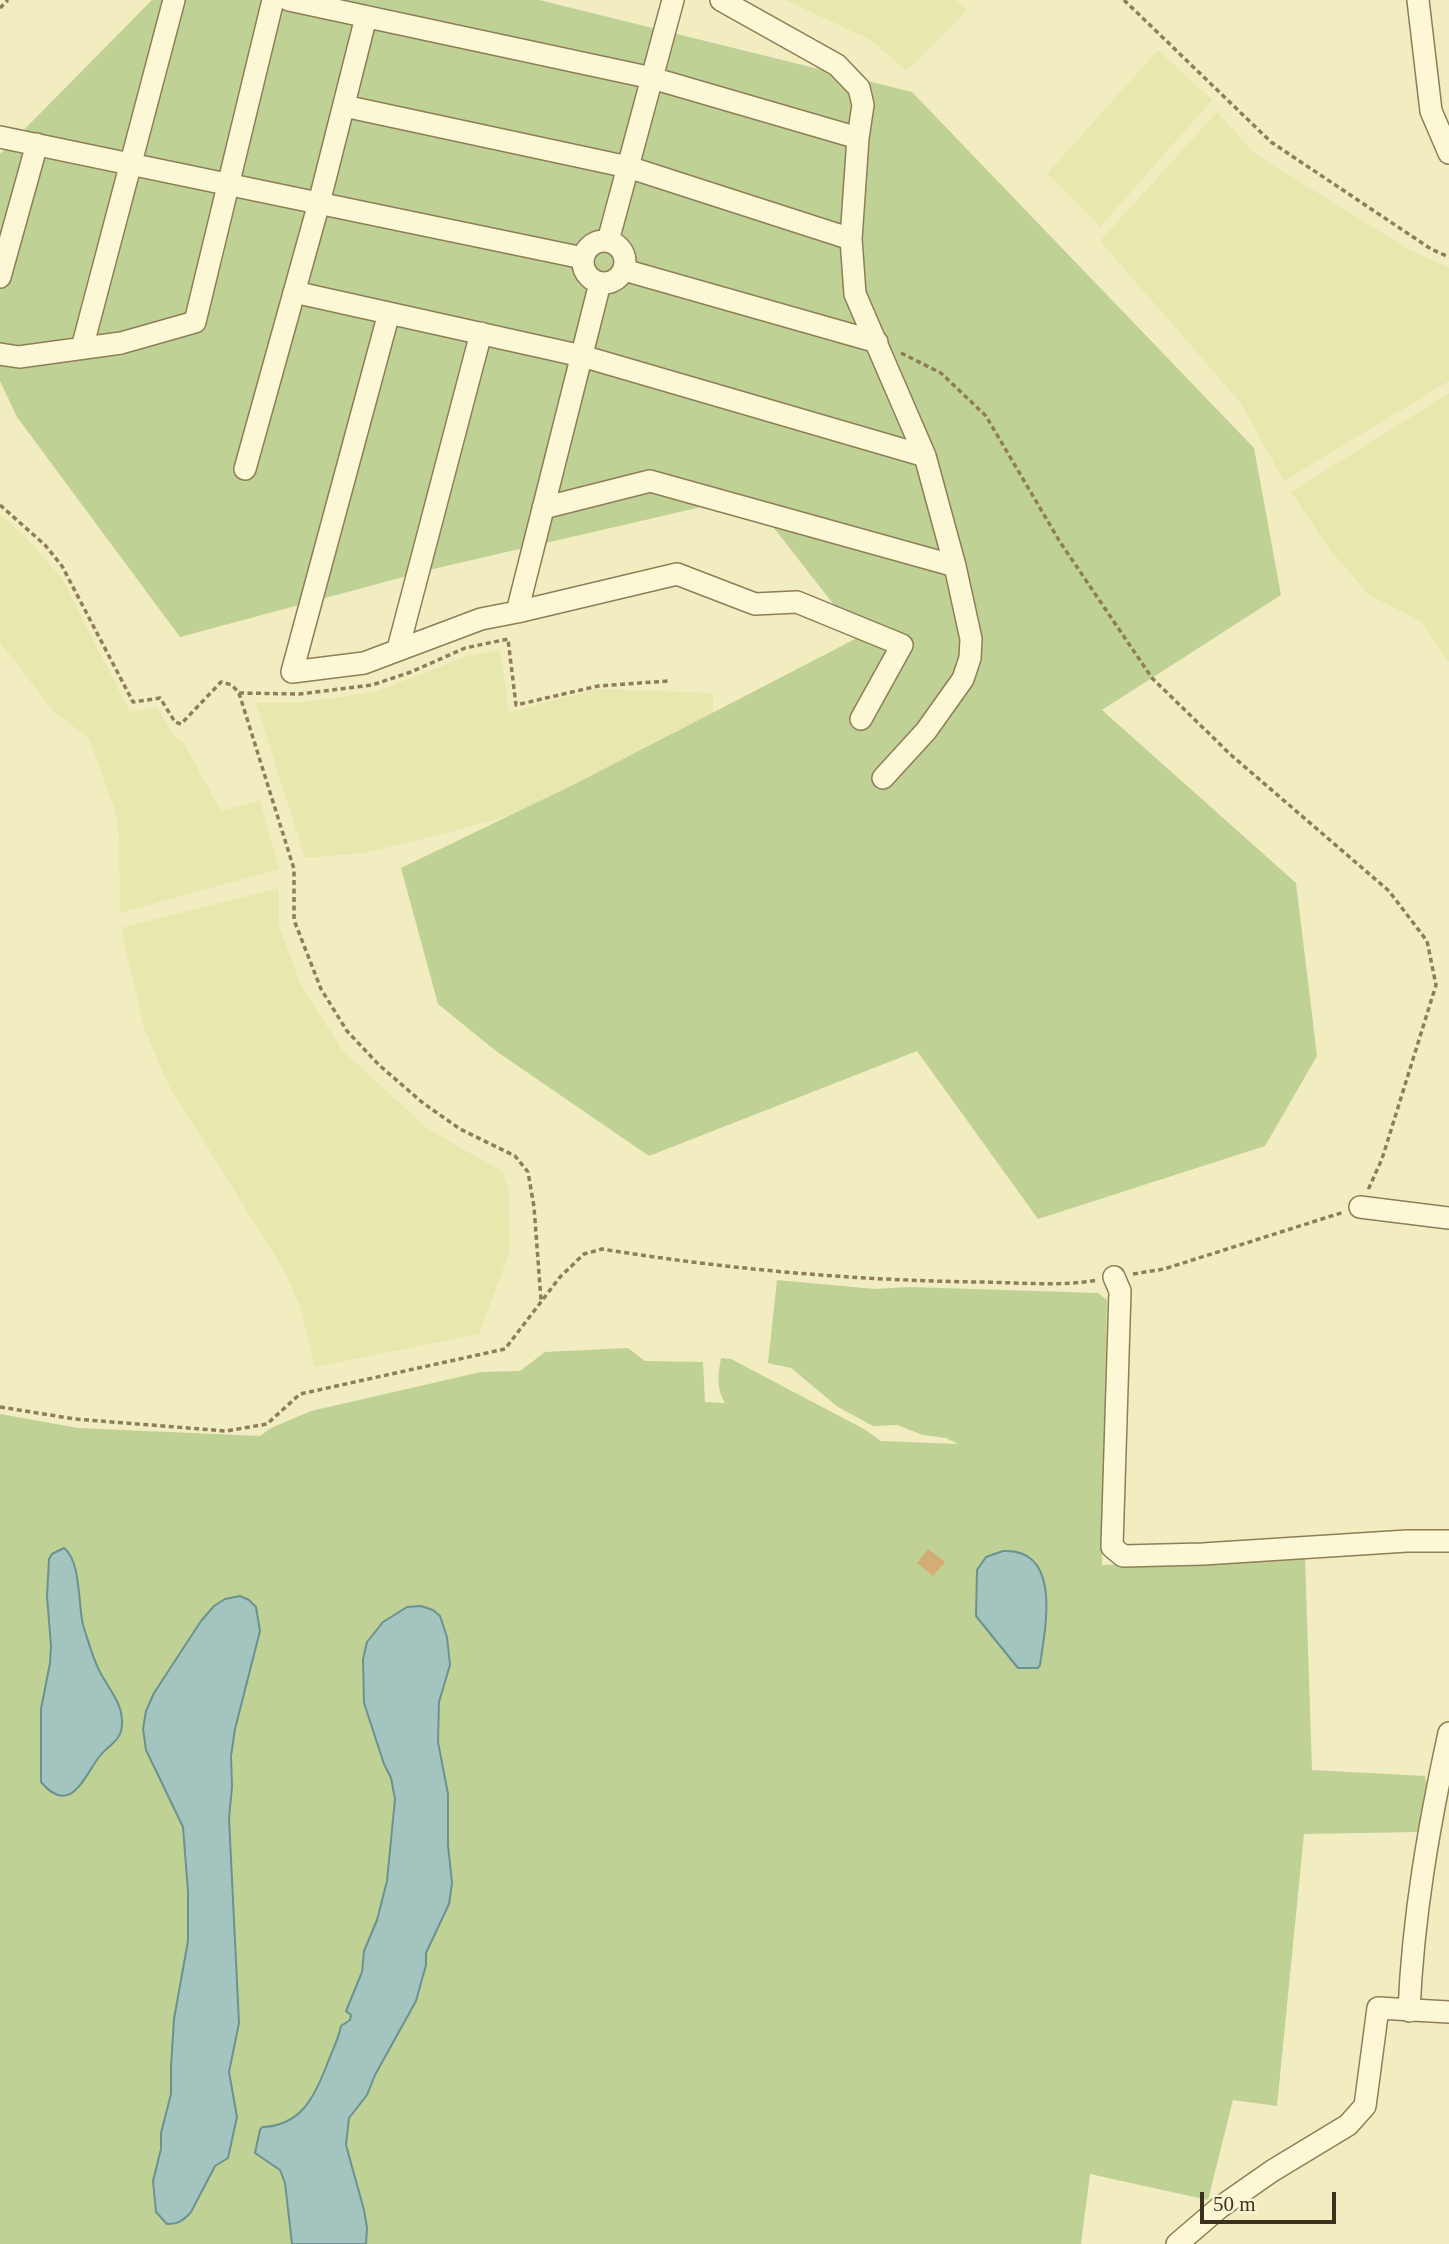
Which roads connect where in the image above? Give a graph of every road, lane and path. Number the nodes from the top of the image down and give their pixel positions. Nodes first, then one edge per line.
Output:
1 (8, 0) edge
2 (174, 0) edge
3 (273, 0) edge
4 (289, 0) edge
5 (673, 0) edge
6 (721, 0) edge
7 (1124, 0) edge
8 (1418, 0) edge
9 (0, 8) edge
10 (366, 16) junction
11 (652, 78) junction
12 (344, 106) junction
13 (0, 137) edge
14 (858, 138) junction
15 (37, 145) junction
16 (1449, 153) edge
17 (130, 164) junction
18 (628, 167) junction
19 (229, 185) junction
20 (318, 204) junction
21 (851, 239) junction
22 (608, 241) junction
23 (1449, 257) edge
24 (583, 258) junction
25 (624, 270) junction
26 (0, 277) edge
27 (600, 283) junction
28 (294, 292) junction
29 (389, 313) junction
30 (481, 333) junction
31 (877, 342) junction
32 (82, 348) junction
33 (0, 354) edge
34 (582, 356) junction
35 (925, 456) junction
36 (245, 469) dead end
37 (0, 505) edge
38 (543, 508) junction
39 (955, 566) junction
40 (517, 612) junction
41 (508, 639) dead end
42 (398, 649) junction
43 (668, 681) dead end
44 (861, 719) dead end
45 (883, 778) dead end
46 (1360, 1207) junction
47 (1449, 1218) edge
48 (1114, 1277) junction
49 (541, 1300) junction
50 (0, 1407) edge
51 (1449, 1541) edge
52 (1449, 1733) edge
53 (1409, 2011) junction
54 (1449, 2012) edge
55 (1177, 2244) edge

1 - 9 path
2 - 17 street
3 - 19 street
4 - 10 street
5 - 11 street
6 - 14 street
7 - 23 path
8 - 16 street
10 - 11 street
10 - 12 street
11 - 14 street
11 - 18 street
12 - 18 street
12 - 20 street
13 - 15 street
14 - 21 street
15 - 17 street
15 - 26 street
17 - 19 street
17 - 32 street
18 - 21 street
18 - 22 street
19 - 20 street
19 - 32 street
20 - 24 street
20 - 28 street
21 - 31 street
22 - 24 street
22 - 25 street
24 - 27 street
25 - 27 street
25 - 31 street
27 - 34 street
28 - 29 street
28 - 36 street
29 - 30 street
29 - 42 street
30 - 34 street
30 - 42 street
31 - 35 street
31 - 46 path
32 - 33 street
34 - 35 street
34 - 38 street
35 - 39 street
37 - 49 path
38 - 39 street
38 - 40 street
39 - 45 street
40 - 42 street
40 - 44 street
41 - 43 path
46 - 47 street
46 - 48 path
48 - 49 path
48 - 51 street
49 - 50 path
52 - 53 street
53 - 54 street
53 - 55 street

